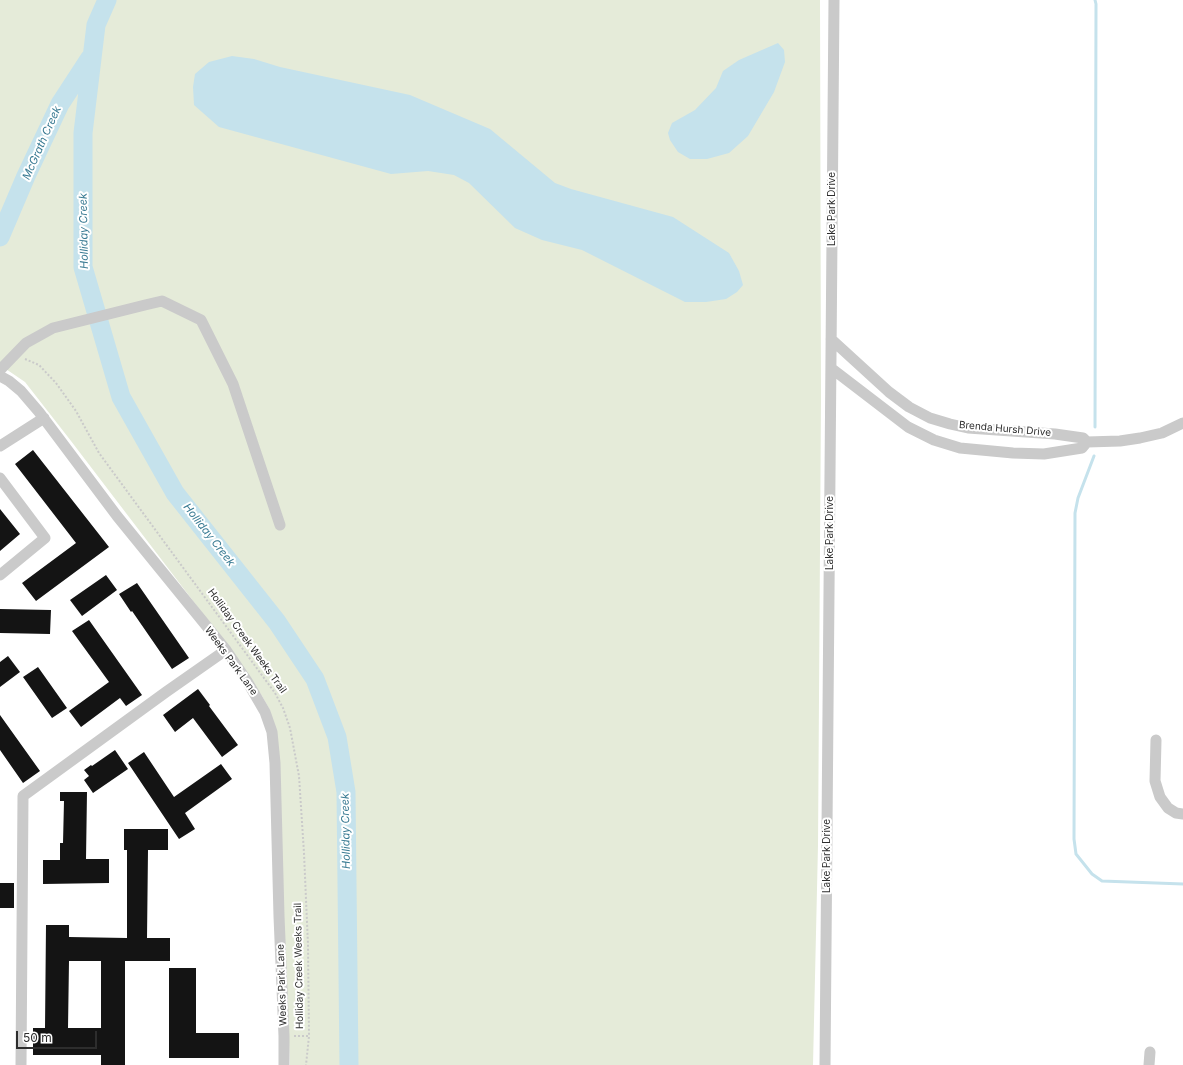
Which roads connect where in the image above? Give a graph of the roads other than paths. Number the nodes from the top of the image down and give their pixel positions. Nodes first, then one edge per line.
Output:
1 (834, 0) edge
2 (831, 339) junction
3 (831, 368) junction
4 (0, 370) edge
5 (0, 376) edge
6 (44, 418) junction
7 (1183, 423) edge
8 (1087, 442) junction
9 (0, 446) edge
10 (0, 478) edge
11 (280, 525) dead end
12 (0, 576) edge
13 (226, 650) junction
14 (1156, 740) dead end
15 (1183, 814) edge
16 (1150, 1052) dead end
17 (21, 1065) edge
18 (284, 1065) edge
19 (825, 1065) edge
20 (1149, 1065) edge

1 - 2 street, Lake Park Drive
2 - 3 street, Lake Park Drive
2 - 8 street, Brenda Hursh Drive
3 - 8 street, Brenda Hursh Drive
3 - 19 street, Lake Park Drive
4 - 11 street
5 - 6 street, Weeks Park Lane
6 - 9 street
6 - 13 street, Weeks Park Lane
7 - 8 street, Brenda Hursh Drive
10 - 12 street
13 - 17 street
13 - 18 street, Weeks Park Lane
14 - 15 street
16 - 20 street

